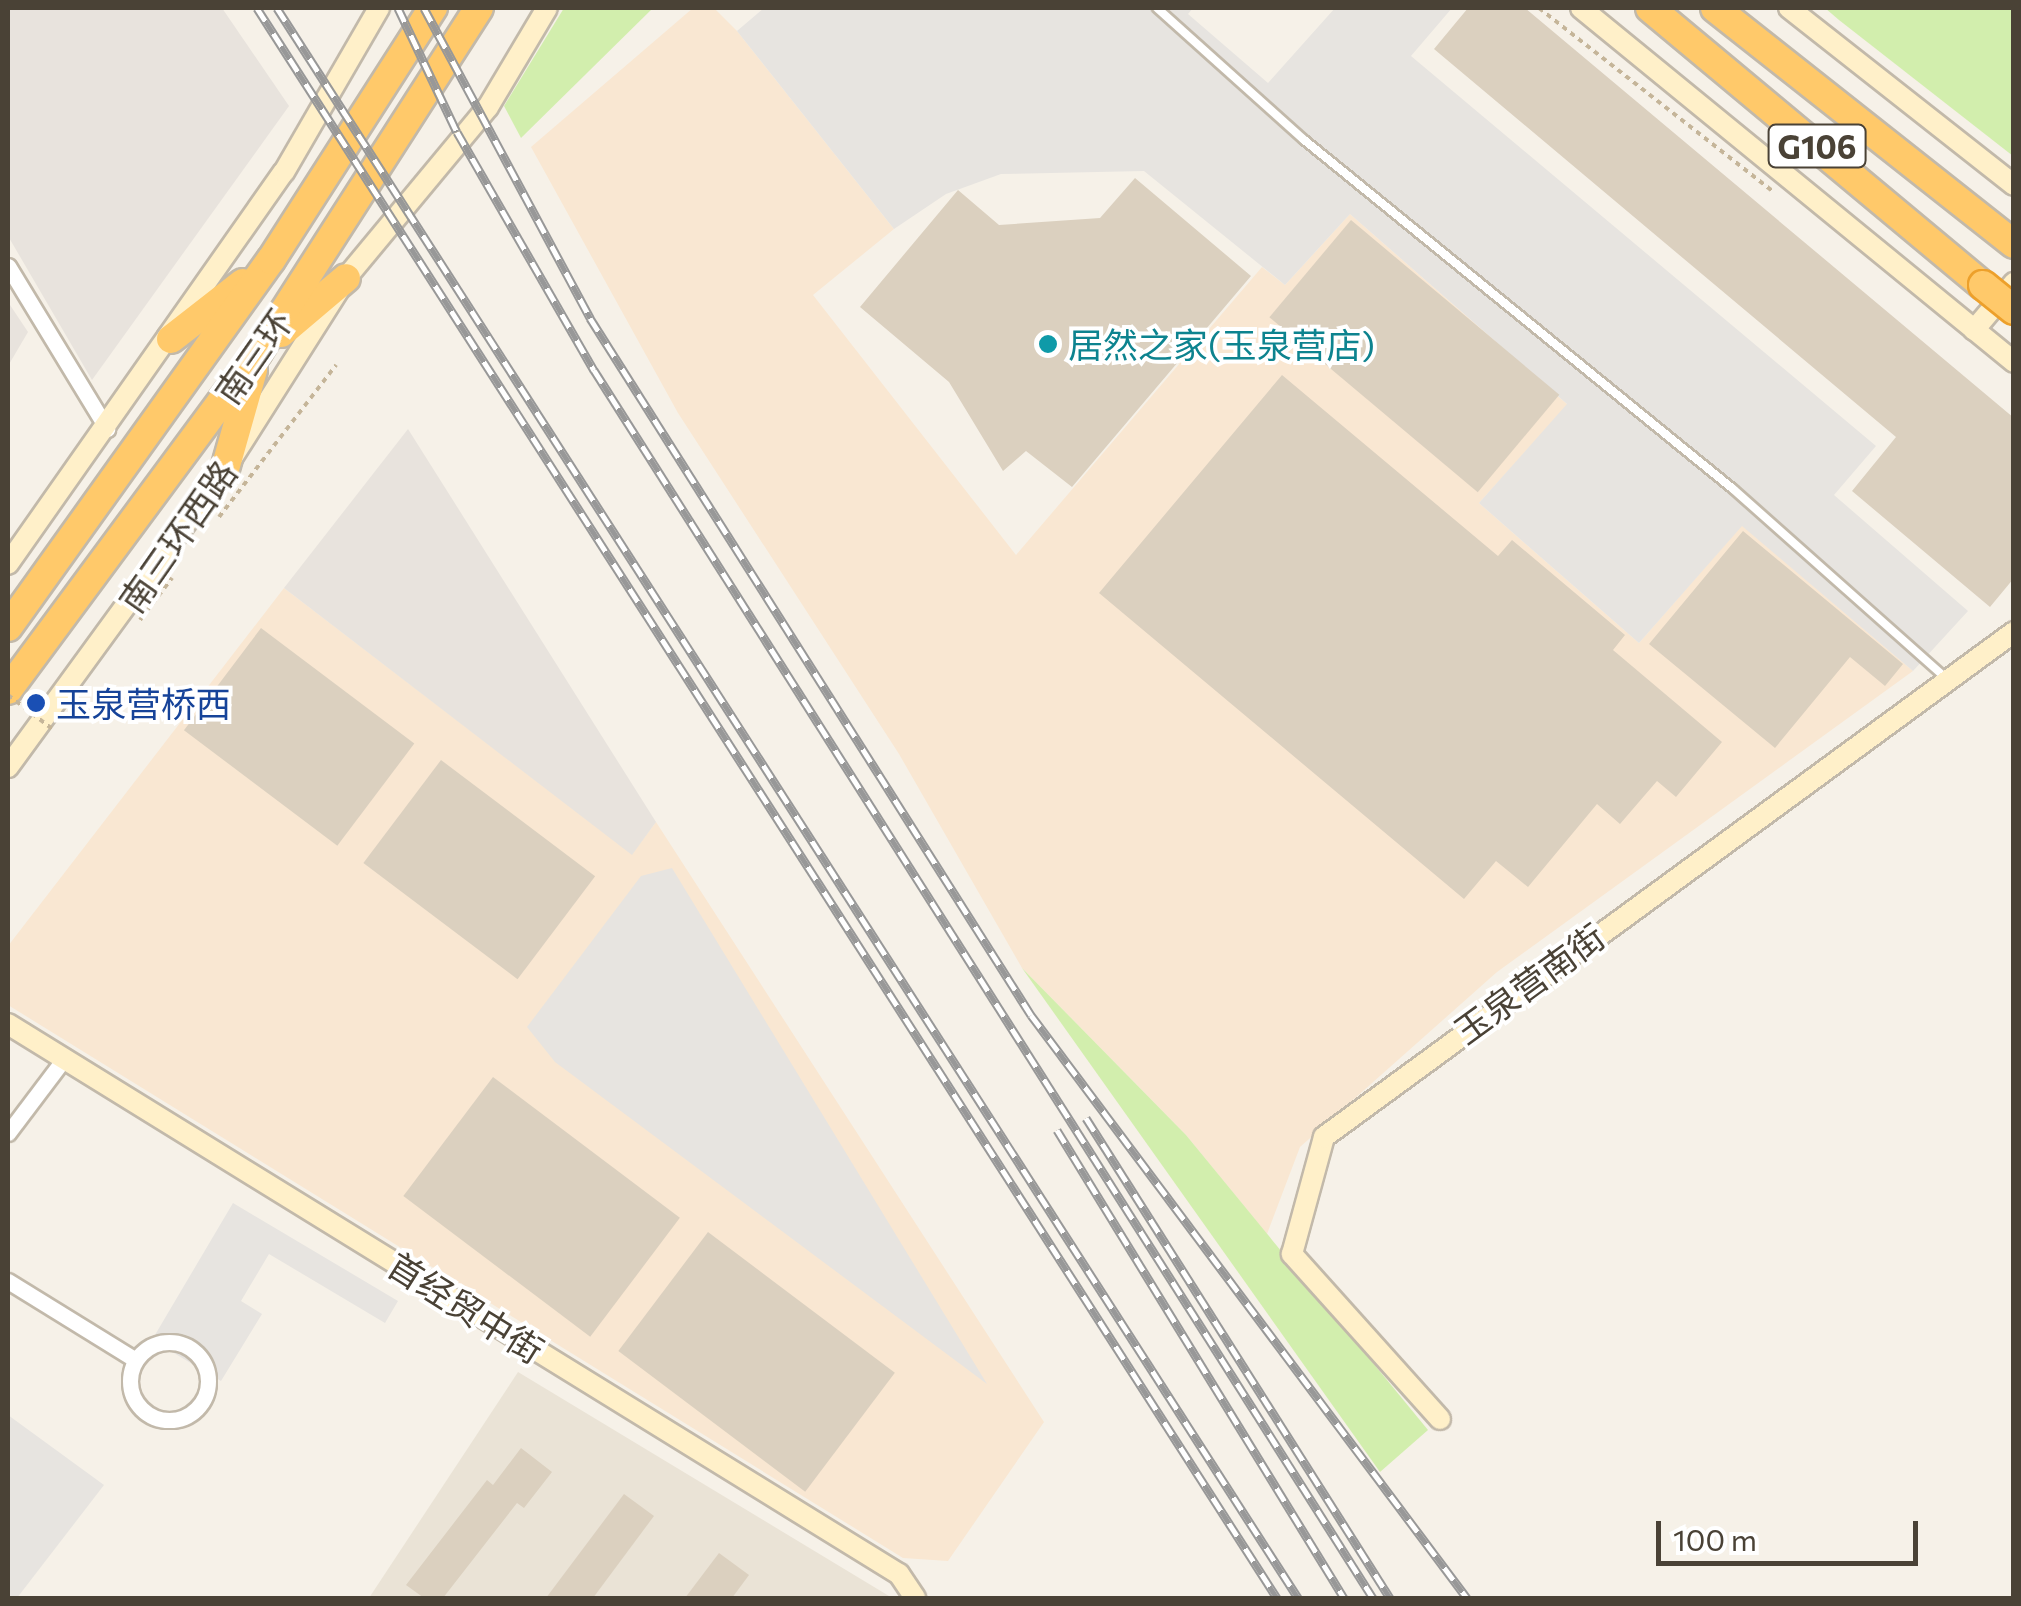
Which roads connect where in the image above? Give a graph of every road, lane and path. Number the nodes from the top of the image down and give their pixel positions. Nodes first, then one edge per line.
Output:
1 (379, 8) edge
2 (432, 8) edge
3 (479, 8) edge
4 (547, 8) edge
5 (1158, 8) edge
6 (1581, 8) edge
7 (1650, 8) edge
8 (1715, 8) edge
9 (1788, 8) edge
10 (2014, 185) edge
11 (2014, 244) edge
12 (271, 260) junction
13 (8, 266) edge
14 (346, 278) junction
15 (2014, 283) edge
16 (2014, 310) edge
17 (1974, 330) junction
18 (171, 340) junction
19 (258, 352) junction
20 (2014, 362) edge
21 (336, 365) dead end
22 (107, 429) junction
23 (225, 469) junction
24 (219, 517) dead end
25 (8, 564) edge
26 (8, 628) edge
27 (2014, 632) edge
28 (1946, 678) junction
29 (8, 692) edge
30 (55, 731) dead end
31 (8, 766) edge
32 (8, 1024) edge
33 (64, 1059) junction
34 (8, 1134) edge
35 (8, 1281) edge
36 (136, 1360) junction
37 (1440, 1419) dead end
38 (914, 1598) edge

1 - 18 street
2 - 12 highway, 南三环
3 - 19 highway, 南三环
4 - 14 street, 南三环西路
5 - 28 lane
6 - 17 street
7 - 16 highway, G106, bridge
8 - 11 highway, G106
9 - 10 street
12 - 18 highway
12 - 26 highway, 南三环
13 - 22 street
14 - 19 highway
14 - 23 street, 南三环西路
15 - 17 street
17 - 20 street
18 - 22 street
19 - 23 highway
19 - 29 highway, 南三环
21 - 24 path
22 - 25 street
23 - 31 street, 南三环西路
27 - 28 street, 玉泉营南街
28 - 37 street, 玉泉营南街
29 - 30 path, bridge
32 - 33 street, 首经贸中街
33 - 34 street
33 - 38 street, 首经贸中街
35 - 36 street
36 - 36 street

